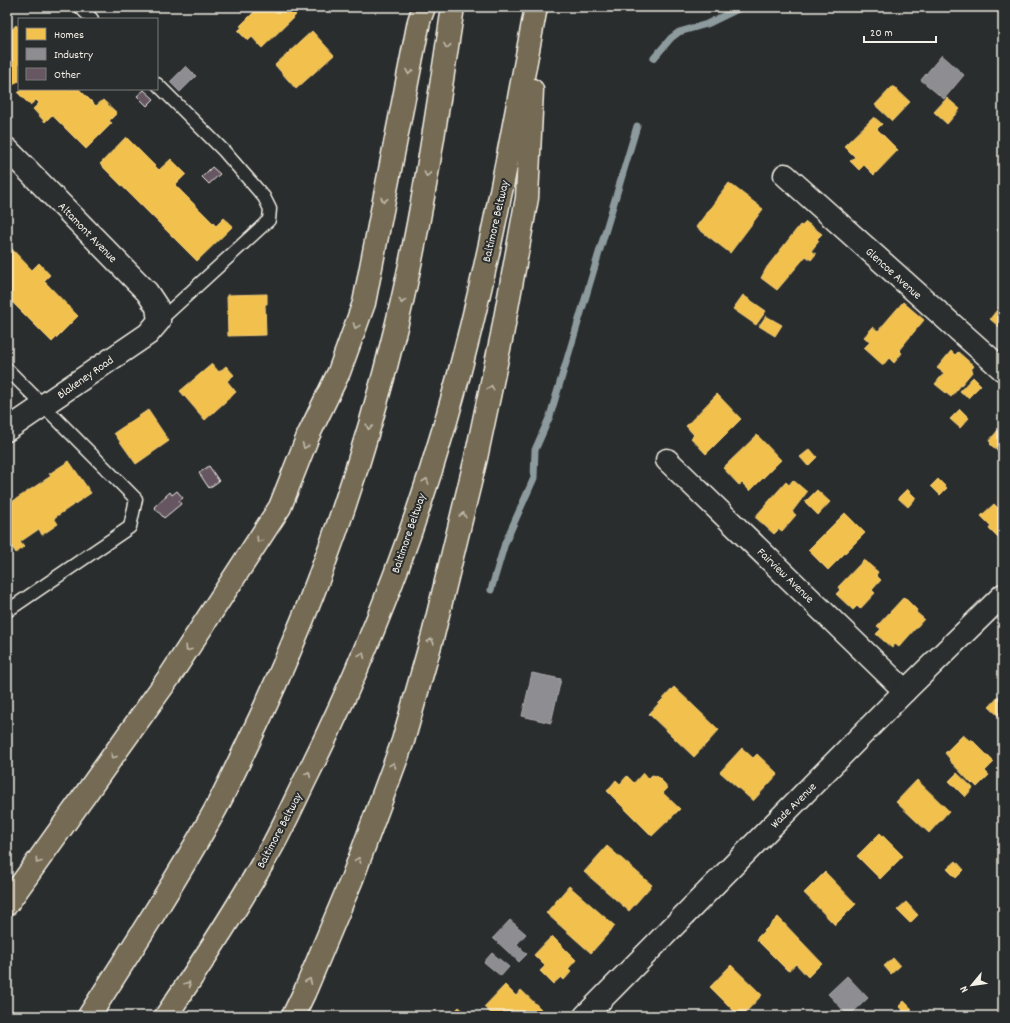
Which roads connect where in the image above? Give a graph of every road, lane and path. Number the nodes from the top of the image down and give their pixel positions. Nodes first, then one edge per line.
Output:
1 (80, 7) edge
2 (424, 7) edge
3 (453, 7) edge
4 (536, 7) edge
5 (91, 18) edge
6 (158, 85) edge
7 (7, 149) edge
8 (785, 175) dead end
9 (159, 321) junction
10 (7, 369) edge
11 (1003, 370) edge
12 (44, 406) junction
13 (7, 430) edge
14 (667, 460) dead end
15 (1003, 596) edge
16 (7, 611) edge
17 (905, 691) junction
18 (7, 904) edge
19 (89, 1016) edge
20 (166, 1016) edge
21 (293, 1016) edge
22 (586, 1016) edge

1 - 5 lane
2 -> 18 highway
3 -> 19 highway
20 -> 4 highway, Baltimore Beltway
21 -> 4 highway
6 - 9 lane
7 - 9 street, Altamont Avenue
8 - 11 street, Glencoe Avenue
9 - 12 street, Blakeney Road
10 - 12 lane
12 - 13 street, Blakeney Road
12 - 16 lane
14 - 17 street, Fairview Avenue
15 - 17 street, Wade Avenue
17 - 22 street, Wade Avenue

